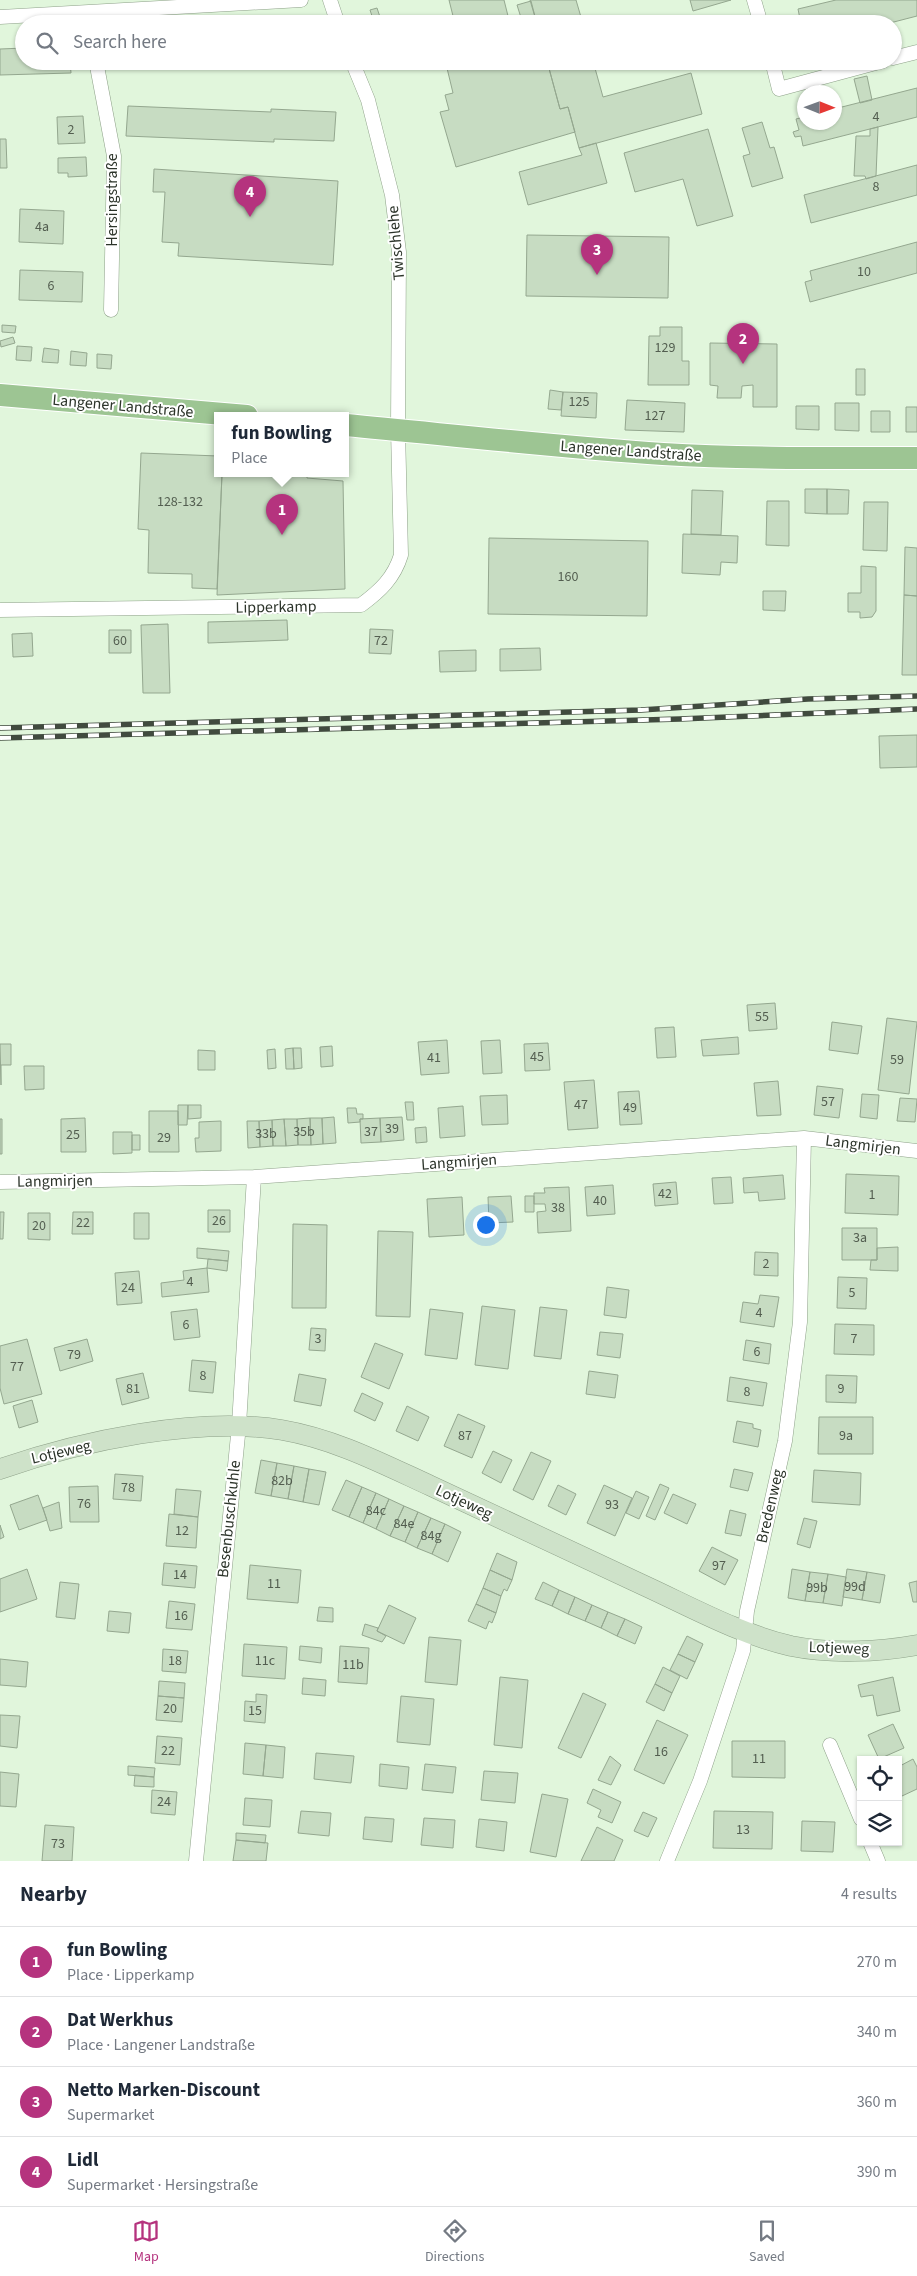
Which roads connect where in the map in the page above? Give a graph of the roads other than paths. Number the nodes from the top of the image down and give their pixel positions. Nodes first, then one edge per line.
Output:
1 (301, 0) edge
2 (330, 0) edge
3 (754, 0) edge
4 (128, 15) edge
5 (335, 15) edge
6 (758, 15) edge
7 (0, 17) edge
8 (15, 17) edge
9 (917, 52) edge
10 (902, 56) edge
11 (98, 70) edge
12 (356, 70) edge
13 (774, 70) edge
14 (850, 70) edge
15 (111, 310) dead end
16 (0, 395) edge
17 (214, 413) edge
18 (349, 425) edge
19 (398, 430) junction
20 (917, 458) edge
21 (0, 610) edge
22 (804, 1138) junction
23 (917, 1151) edge
24 (254, 1177) junction
25 (0, 1182) edge
26 (239, 1426) junction
27 (0, 1469) edge
28 (745, 1632) junction
29 (917, 1646) edge
30 (830, 1745) dead end
31 (857, 1809) edge
32 (872, 1846) edge
33 (196, 1861) edge
34 (667, 1861) edge
35 (878, 1861) edge

1 - 4 street
2 - 5 street
3 - 6 street
7 - 8 street
9 - 10 street
11 - 15 street, Hersingstraße
12 - 19 street, Twischlehe
13 - 14 street
16 - 17 main road, Langener Landstraße
18 - 19 main road, Langener Landstraße
19 - 20 main road, Langener Landstraße
19 - 21 street, Lipperkamp
22 - 23 street, Langmirjen
22 - 24 street, Langmirjen
22 - 28 street, Bredenweg
24 - 25 street, Langmirjen
24 - 26 street, Besenbuschkuhle
26 - 27 street, Lotjeweg
26 - 28 street, Lotjeweg
26 - 33 street, Besenbuschkuhle
28 - 29 street, Lotjeweg
28 - 34 street, Bredenweg
30 - 31 street
32 - 35 street

